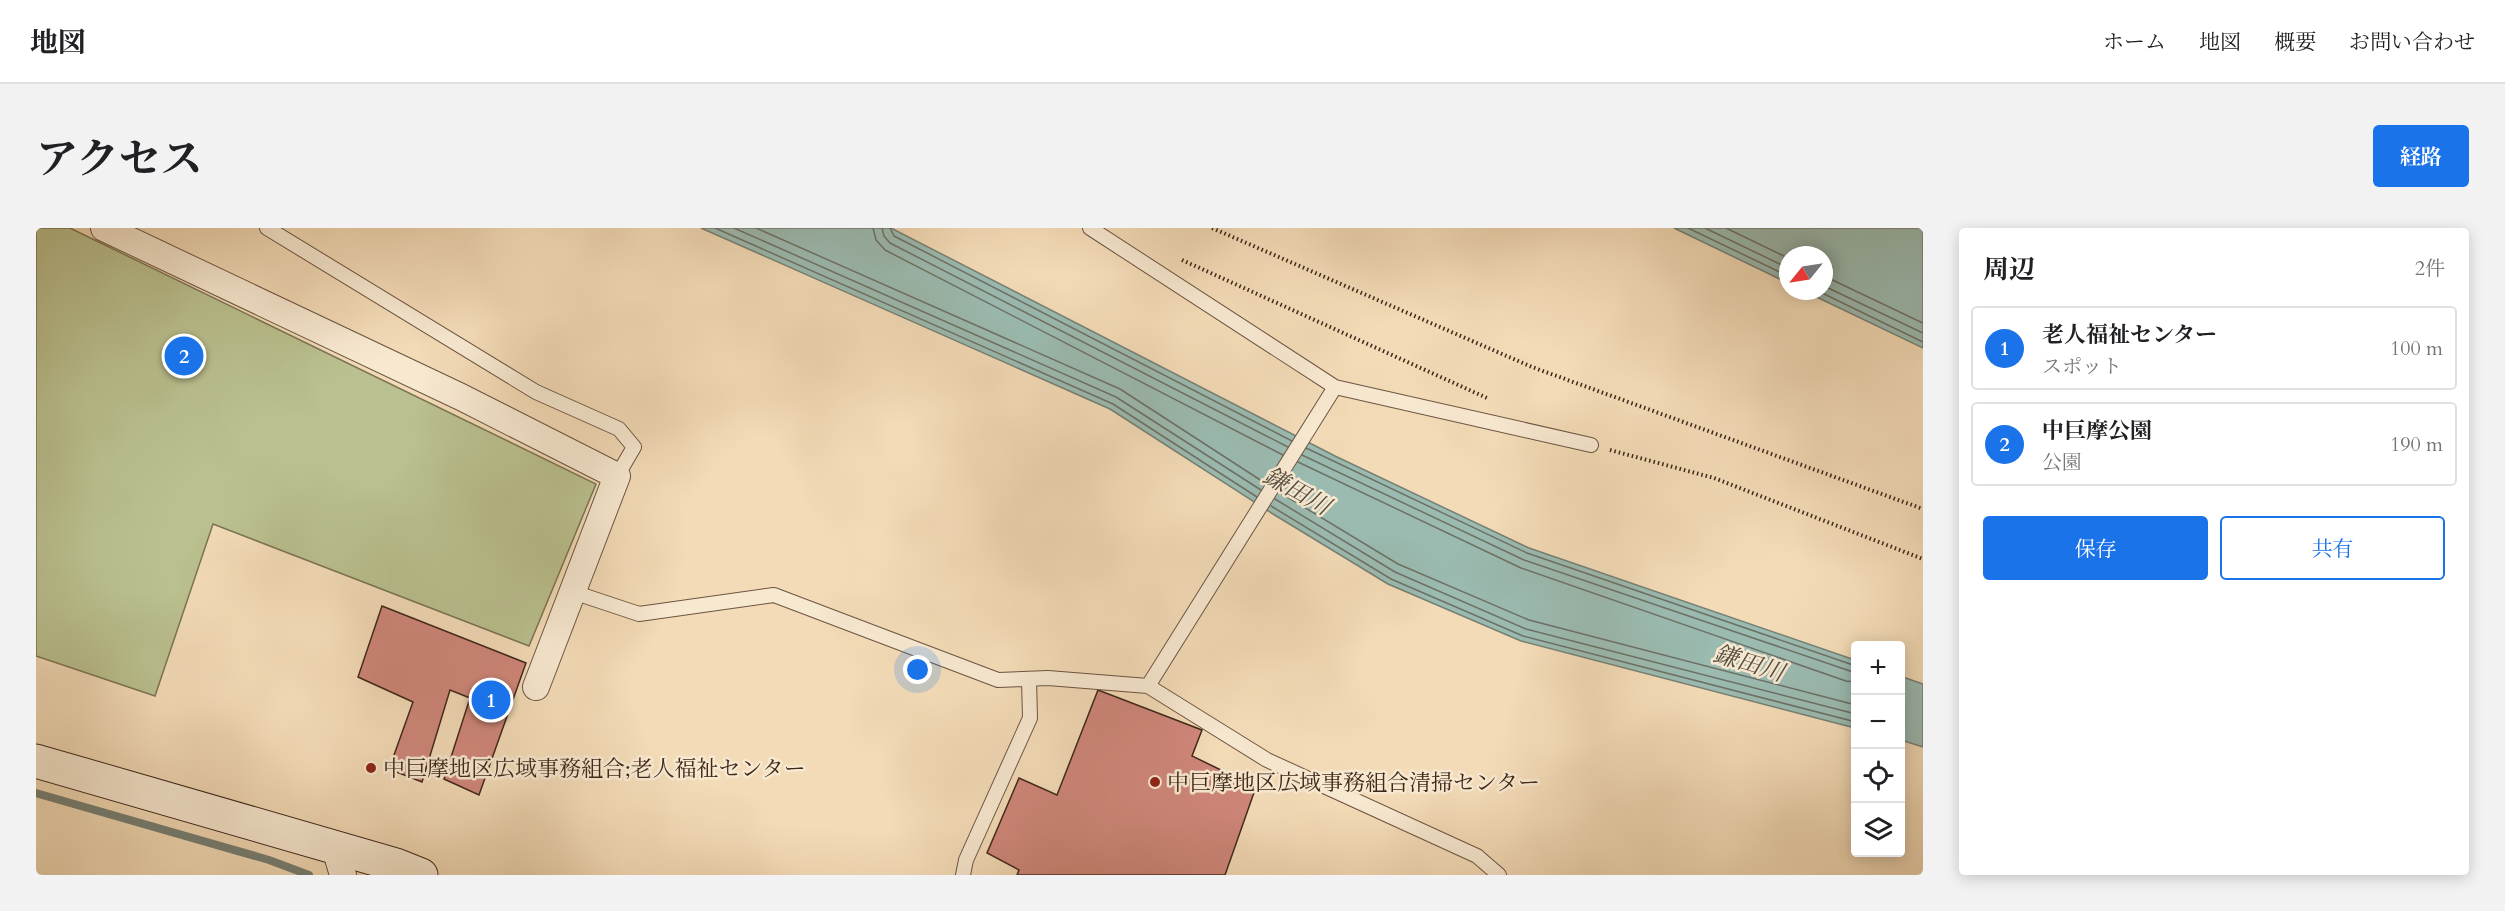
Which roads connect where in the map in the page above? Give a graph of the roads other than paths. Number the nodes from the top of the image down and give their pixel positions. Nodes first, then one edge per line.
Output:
1 (104, 228) edge
2 (267, 228) edge
3 (1090, 228) edge
4 (1335, 388) junction
5 (1591, 445) road end
6 (618, 476) junction
7 (573, 592) junction
8 (1029, 678) junction
9 (1148, 686) junction
10 (536, 687) dead end
11 (36, 761) edge
12 (339, 862) edge
13 (421, 875) edge
14 (963, 875) edge
15 (1499, 875) edge

1 - 6 street
2 - 6 lane
3 - 4 lane
4 - 5 lane
4 - 9 lane
6 - 7 street
7 - 8 lane
7 - 10 street
8 - 9 lane
8 - 14 lane
9 - 15 lane
11 - 12 street
12 - 13 street

